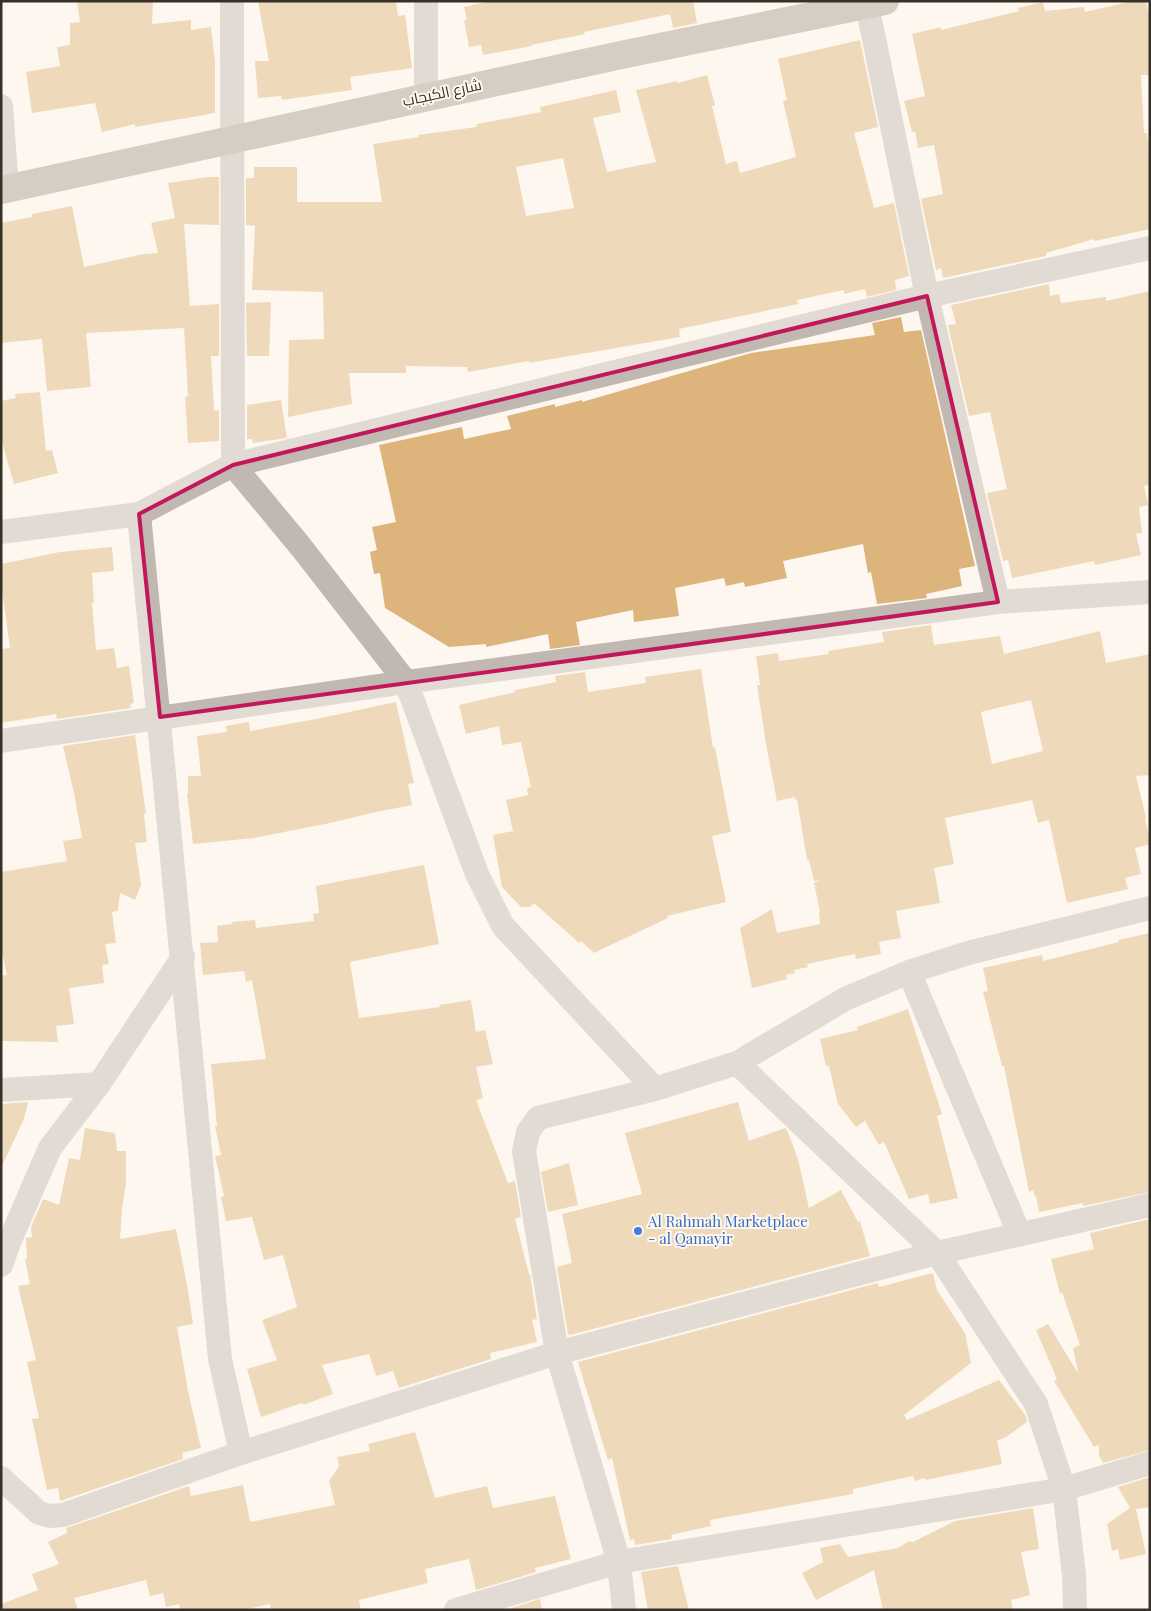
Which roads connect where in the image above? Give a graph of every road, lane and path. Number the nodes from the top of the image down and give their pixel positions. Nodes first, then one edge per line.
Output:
1 (232, 1) edge
2 (426, 1) edge
3 (876, 3) edge
4 (426, 97) junction
5 (1, 106) edge
6 (232, 139) junction
7 (4, 189) edge
8 (1150, 248) edge
9 (927, 296) junction
10 (234, 465) junction
11 (139, 514) junction
12 (1, 532) edge
13 (1150, 592) edge
14 (998, 602) junction
15 (406, 682) junction
16 (160, 717) junction
17 (1, 741) edge
18 (1150, 908) edge
19 (182, 957) junction
20 (909, 972) junction
21 (737, 1063) junction
22 (99, 1084) junction
23 (654, 1089) junction
24 (1, 1090) edge
25 (1150, 1204) edge
26 (1019, 1233) junction
27 (937, 1253) junction
28 (1, 1265) edge
29 (557, 1353) junction
30 (240, 1453) junction
31 (1150, 1464) edge
32 (1, 1478) edge
33 (1064, 1490) junction
34 (619, 1562) junction
35 (456, 1610) edge
36 (624, 1610) edge
37 (1076, 1610) edge

1 - 6 street
2 - 4 street
3 - 4 main road, شارع الكبجاب
3 - 9 street
4 - 6 main road, شارع الكبجاب
5 - 7 street
6 - 7 main road, شارع الكبجاب
6 - 10 street
8 - 9 street
9 - 10 street
9 - 14 street
10 - 11 street
10 - 15 street
11 - 12 street
11 - 16 street
13 - 14 street
14 - 15 street
15 - 16 street
15 - 23 street
16 - 17 street
16 - 19 street
18 - 20 street
19 - 22 street
19 - 30 street
20 - 21 street
20 - 26 street
21 - 23 street
21 - 27 street
22 - 24 street
22 - 28 street
23 - 29 street
25 - 26 street
26 - 27 street
27 - 29 street
27 - 33 street
29 - 30 street
29 - 34 street
30 - 32 street
31 - 33 street
33 - 34 street
33 - 37 street
34 - 35 street
34 - 36 street

